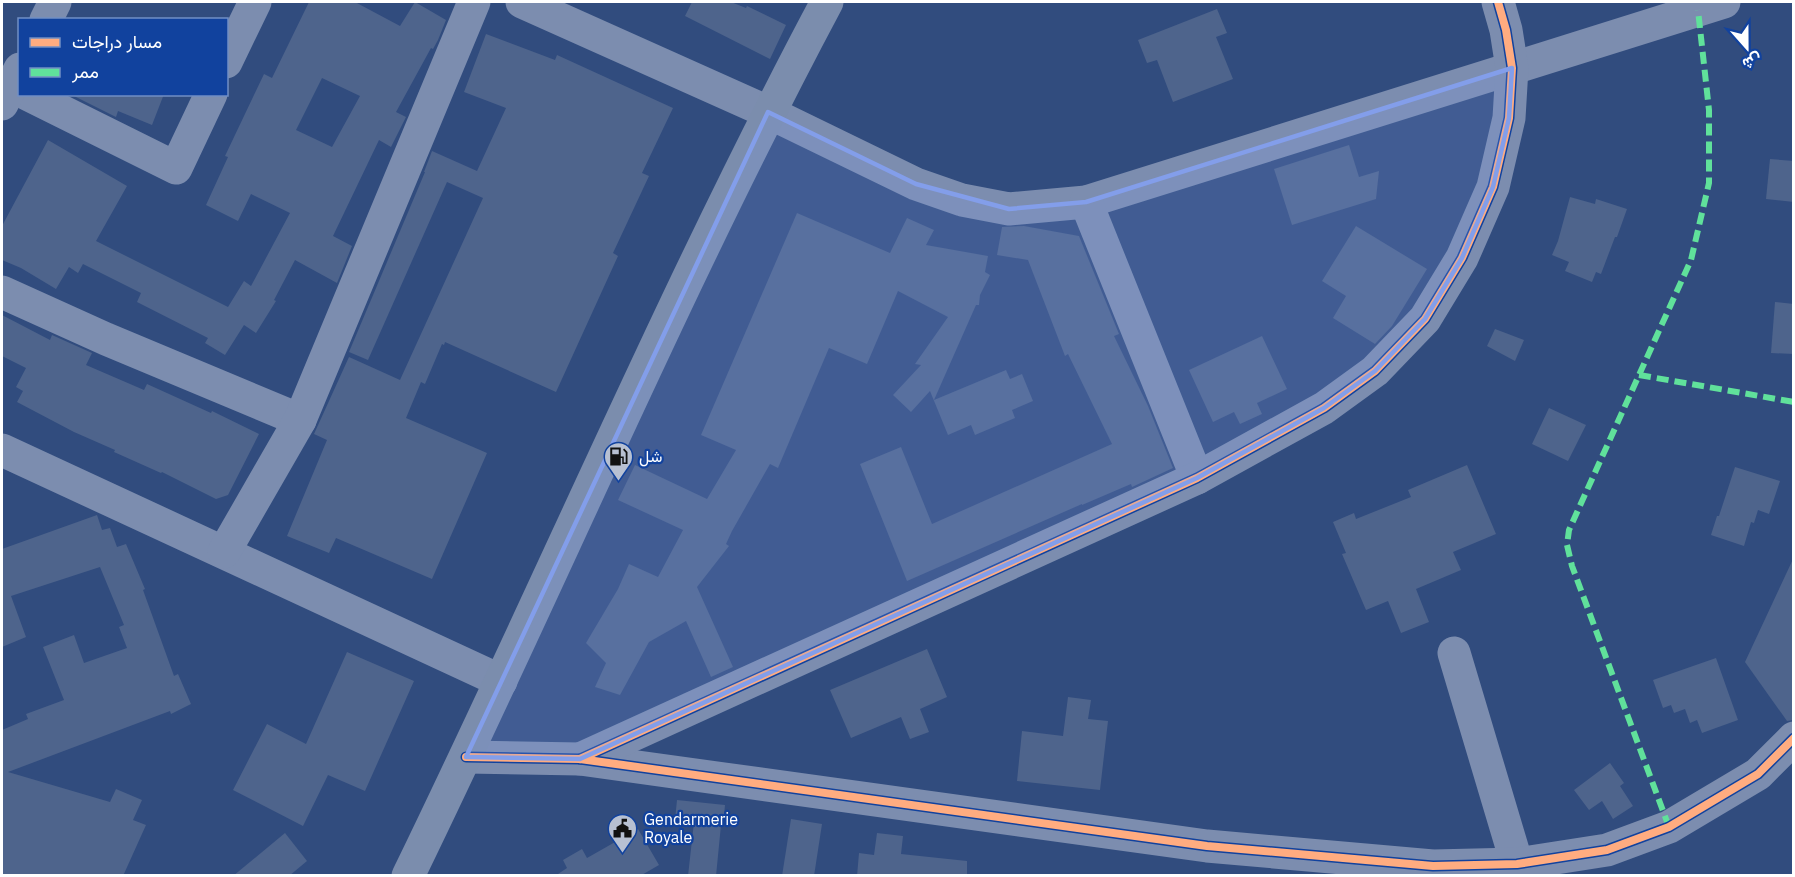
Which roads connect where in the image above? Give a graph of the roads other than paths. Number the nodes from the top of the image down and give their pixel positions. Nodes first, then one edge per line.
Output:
1 (55, 2) edge
2 (255, 2) edge
3 (474, 2) edge
4 (522, 2) edge
5 (827, 2) edge
6 (1498, 2) edge
7 (1724, 2) edge
8 (47, 18) edge
9 (228, 58) edge
10 (1512, 68) junction
11 (30, 96) edge
12 (210, 96) edge
13 (768, 112) junction
14 (1086, 202) junction
15 (2, 291) edge
16 (300, 420) junction
17 (2, 450) edge
18 (1197, 478) junction
19 (224, 552) junction
20 (1454, 653) dead end
21 (501, 681) junction
22 (1794, 738) edge
23 (466, 757) junction
24 (579, 759) junction
25 (1517, 864) junction
26 (408, 876) edge

1 - 8 street
2 - 9 street
3 - 16 street
4 - 13 street
5 - 13 main road
6 - 10 street
7 - 10 street
10 - 14 street
10 - 18 street
11 - 12 street
13 - 14 street
13 - 21 main road
14 - 18 street
15 - 16 street
16 - 19 street
17 - 19 street
18 - 24 street
19 - 21 street
20 - 25 street
21 - 23 main road
22 - 25 street
23 - 24 street
23 - 26 main road
24 - 25 street

